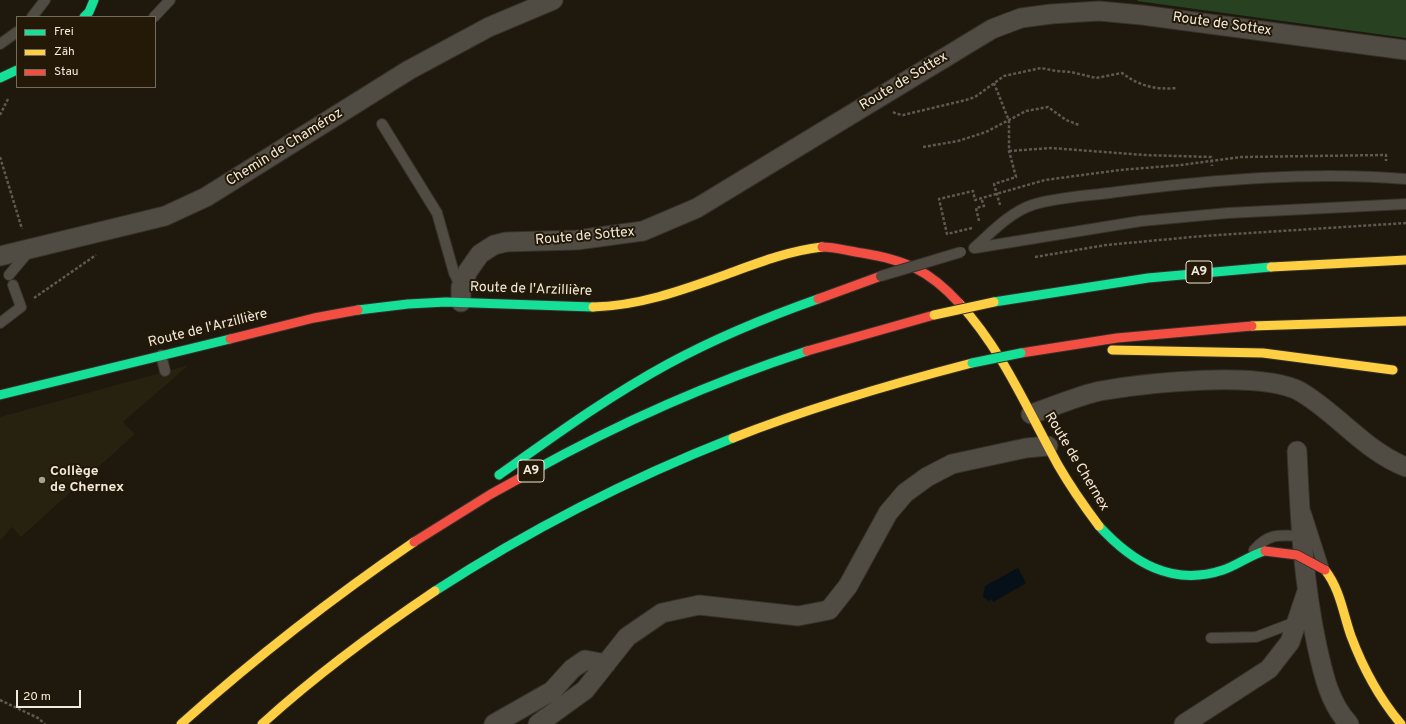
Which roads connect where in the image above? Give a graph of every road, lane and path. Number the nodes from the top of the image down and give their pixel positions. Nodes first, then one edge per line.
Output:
1 (45, 0) edge
2 (94, 0) edge
3 (170, 0) edge
4 (553, 0) edge
5 (33, 16) edge
6 (85, 16) edge
7 (155, 16) edge
8 (16, 33) edge
9 (0, 44) edge
10 (1406, 50) edge
11 (16, 70) edge
12 (0, 78) edge
13 (993, 83) junction
14 (1177, 88) dead end
15 (880, 96) junction
16 (1009, 121) junction
17 (382, 124) dead end
18 (1079, 126) dead end
19 (923, 147) dead end
20 (1010, 151) junction
21 (0, 157) edge
22 (1406, 179) edge
23 (1212, 182) junction
24 (1406, 204) edge
25 (1005, 221) junction
26 (1406, 223) edge
27 (974, 248) junction
28 (30, 249) junction
29 (99, 253) dead end
30 (0, 256) edge
31 (1035, 257) dead end
32 (1406, 260) edge
33 (9, 275) dead end
34 (881, 276) joint
35 (13, 285) dead end
36 (461, 294) junction
37 (21, 307) junction
38 (1406, 321) edge
39 (0, 323) edge
40 (1045, 349) junction
41 (161, 355) junction
42 (1393, 370) joint
43 (165, 371) dead end
44 (1406, 373) edge
45 (1011, 374) joint
46 (0, 395) edge
47 (1031, 414) junction
48 (1048, 446) junction
49 (1297, 451) dead end
50 (1406, 467) edge
51 (494, 479) dead end
52 (482, 488) dead end
53 (1299, 504) junction
54 (435, 527) junction
55 (1300, 536) junction
56 (1250, 555) junction
57 (1325, 570) junction
58 (1307, 590) junction
59 (1298, 621) junction
60 (1211, 638) dead end
61 (606, 664) junction
62 (0, 700) edge
63 (45, 724) edge
64 (181, 724) edge
65 (262, 724) edge
66 (494, 724) edge
67 (538, 724) edge
68 (1184, 724) edge
69 (1349, 724) edge
70 (1401, 724) edge

1 - 5 lane
2 - 6 main road
3 - 7 lane
4 - 28 street, Chemin de Chaméroz
8 - 9 lane
10 - 15 street, Route de Sottex
11 - 12 main road
13 - 14 path
13 - 15 path
13 - 16 path
15 - 36 street, Route de Sottex
16 - 18 path
16 - 19 path
16 - 20 path
17 - 36 lane
20 - 23 path
20 - 25 path
21 - 28 path
22 - 23 lane
23 - 25 lane
24 - 27 lane
25 - 27 lane
26 - 31 path
27 - 34 lane, bridge
28 - 30 street, Chemin de Chaméroz
28 - 33 lane
29 - 37 path
32 - 54 main road, A9, bridge
34 - 51 main road
35 - 37 lane
36 - 41 main road, Route de l'Arzillière
36 - 45 main road, Route de l'Arzillière
37 - 39 lane
38 - 40 main road
40 - 42 main road
40 - 65 main road, bridge
41 - 43 lane
41 - 46 main road, Route de l'Arzillière
42 - 44 lane
45 - 47 main road, Route de Chernex
47 - 48 main road, Route de Chernex
47 - 50 street
48 - 56 main road, Route de Chernex
48 - 61 street
49 - 53 street
52 - 54 main road
53 - 55 street
53 - 57 lane
54 - 64 main road, A9
55 - 56 lane
55 - 58 street
56 - 57 main road, Route de Chernex, bridge
57 - 70 main road, Route de Chernex
58 - 59 street
58 - 69 street
59 - 60 lane
59 - 68 street
61 - 66 street
61 - 67 street
62 - 63 path

